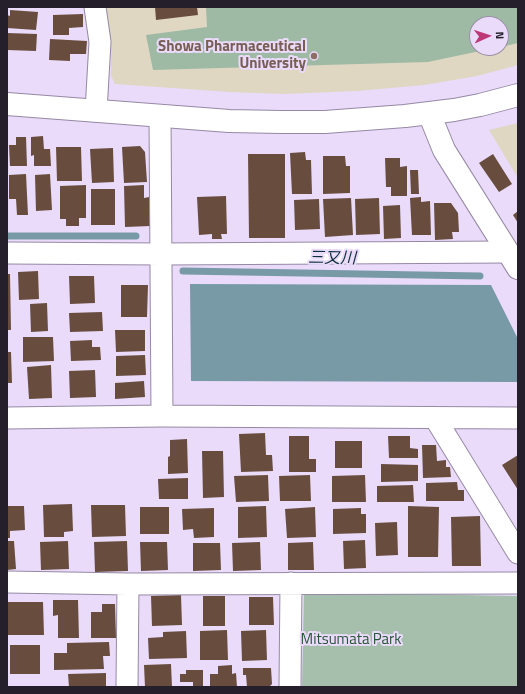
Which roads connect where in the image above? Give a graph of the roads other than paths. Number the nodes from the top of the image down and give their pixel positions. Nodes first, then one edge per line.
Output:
1 (96, 7) edge
2 (518, 95) edge
3 (7, 104) edge
4 (96, 111) junction
5 (429, 113) junction
6 (160, 116) junction
7 (7, 253) edge
8 (161, 254) junction
9 (513, 260) edge
10 (162, 416) junction
11 (7, 418) edge
12 (435, 418) junction
13 (518, 418) edge
14 (518, 552) edge
15 (7, 582) edge
16 (291, 583) junction
17 (518, 583) edge
18 (128, 584) junction
19 (127, 687) edge
20 (290, 687) edge

1 - 4 street
2 - 5 street
3 - 4 street
4 - 6 street
5 - 6 street
5 - 9 street
6 - 8 street
7 - 8 street
8 - 9 street
8 - 10 street
10 - 11 street
10 - 12 street
12 - 13 street
12 - 14 street
15 - 18 street
16 - 17 street
16 - 18 street
16 - 20 street
18 - 19 street

